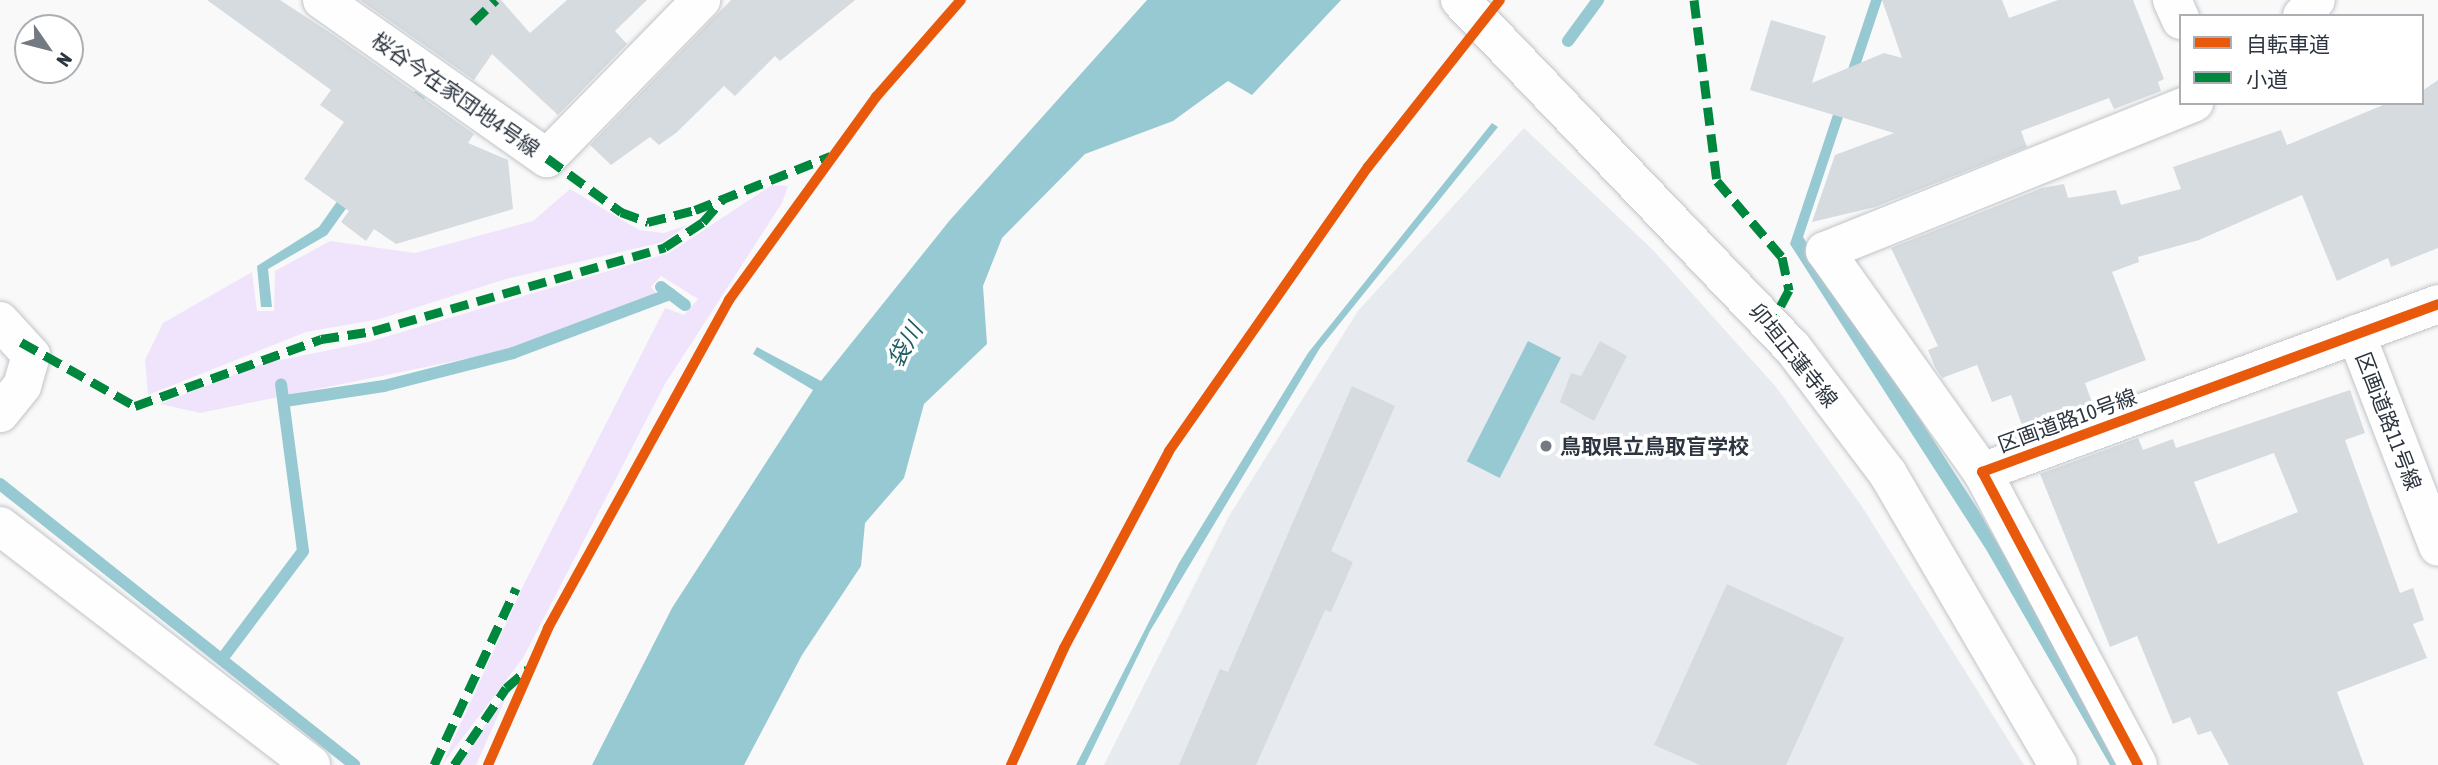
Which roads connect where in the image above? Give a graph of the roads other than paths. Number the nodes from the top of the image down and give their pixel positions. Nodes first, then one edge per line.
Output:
1 (322, 0) edge
2 (701, 0) edge
3 (1460, 0) edge
4 (2316, 0) edge
5 (2304, 14) edge
6 (2189, 105) edge
7 (2438, 304) edge
8 (0, 321) edge
9 (2356, 334) junction
10 (0, 413) edge
11 (1982, 472) junction
12 (0, 526) edge
13 (2438, 547) edge
14 (311, 765) edge
15 (2058, 765) edge
16 (2138, 765) edge

1 - 2 street, 桜谷今在家団地4号線
3 - 15 street, 卯垣正蓮寺線
4 - 5 street
6 - 11 street
7 - 9 street, 区画道路10号線
8 - 10 street
9 - 11 street, 区画道路10号線
9 - 13 street, 区画道路11号線
11 - 16 street, 区画道路10号線
12 - 14 street

